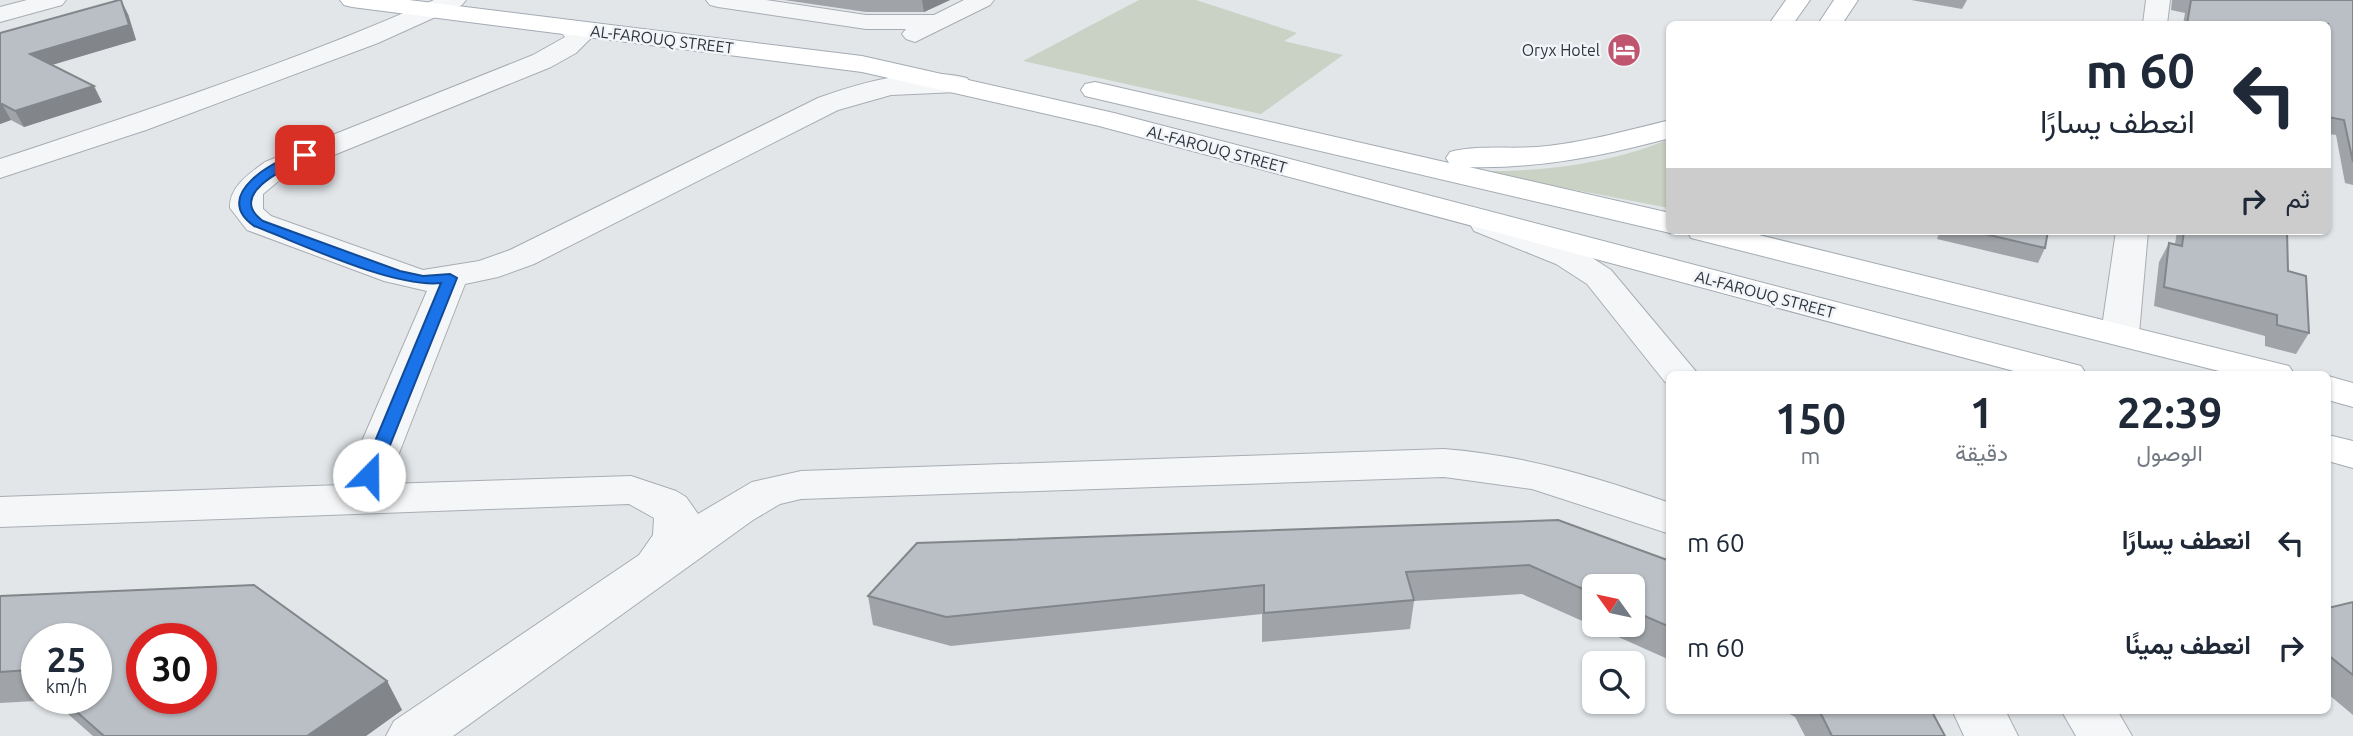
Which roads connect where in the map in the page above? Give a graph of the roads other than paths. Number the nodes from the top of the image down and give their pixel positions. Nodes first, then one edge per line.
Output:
1 (10, 0) edge
2 (54, 0) edge
3 (352, 0) edge
4 (528, 0) edge
5 (718, 0) edge
6 (982, 0) edge
7 (1798, 0) edge
8 (1846, 0) edge
9 (2158, 0) edge
10 (0, 2) edge
11 (423, 4) edge
12 (0, 15) edge
13 (1783, 21) edge
14 (1832, 21) edge
15 (2155, 21) edge
16 (938, 22) junction
17 (569, 27) junction
18 (892, 45) junction
19 (952, 64) junction
20 (1065, 83) dead end
21 (1666, 130) edge
22 (1341, 148) junction
23 (0, 149) edge
24 (0, 169) edge
25 (1451, 212) junction
26 (1666, 222) edge
27 (1720, 235) edge
28 (1789, 235) edge
29 (2132, 235) edge
30 (1822, 259) junction
31 (450, 278) junction
32 (2120, 334) junction
33 (1677, 371) edge
34 (2056, 371) edge
35 (2263, 371) edge
36 (2331, 389) edge
37 (2353, 395) edge
38 (2331, 449) edge
39 (2353, 455) edge
40 (359, 500) junction
41 (0, 512) edge
42 (1666, 518) edge
43 (654, 567) junction
44 (1980, 714) edge
45 (2090, 714) edge
46 (413, 736) edge
47 (1991, 736) edge
48 (2105, 736) edge

1 - 10 street
2 - 12 street
3 - 11 main road, AL-FAROUQ STREET
4 - 18 main road, AL-FAROUQ STREET
5 - 16 street
6 - 16 street
7 - 13 main road
8 - 14 main road
9 - 15 street
11 - 17 main road, AL-FAROUQ STREET
11 - 23 street
11 - 24 street
16 - 18 street
17 - 19 main road, AL-FAROUQ STREET
17 - 31 street
18 - 19 main road, AL-FAROUQ STREET
19 - 25 main road, AL-FAROUQ STREET
19 - 31 street
20 - 22 main road, AL-FAROUQ STREET
21 - 22 main road
22 - 26 main road, AL-FAROUQ STREET
25 - 33 street
25 - 34 main road, AL-FAROUQ STREET
27 - 30 main road
28 - 30 main road
29 - 32 street
30 - 32 main road
31 - 40 street
32 - 35 main road
36 - 37 main road
38 - 39 main road
40 - 41 street
40 - 43 street
42 - 43 street
43 - 46 street
44 - 47 street
45 - 48 street

